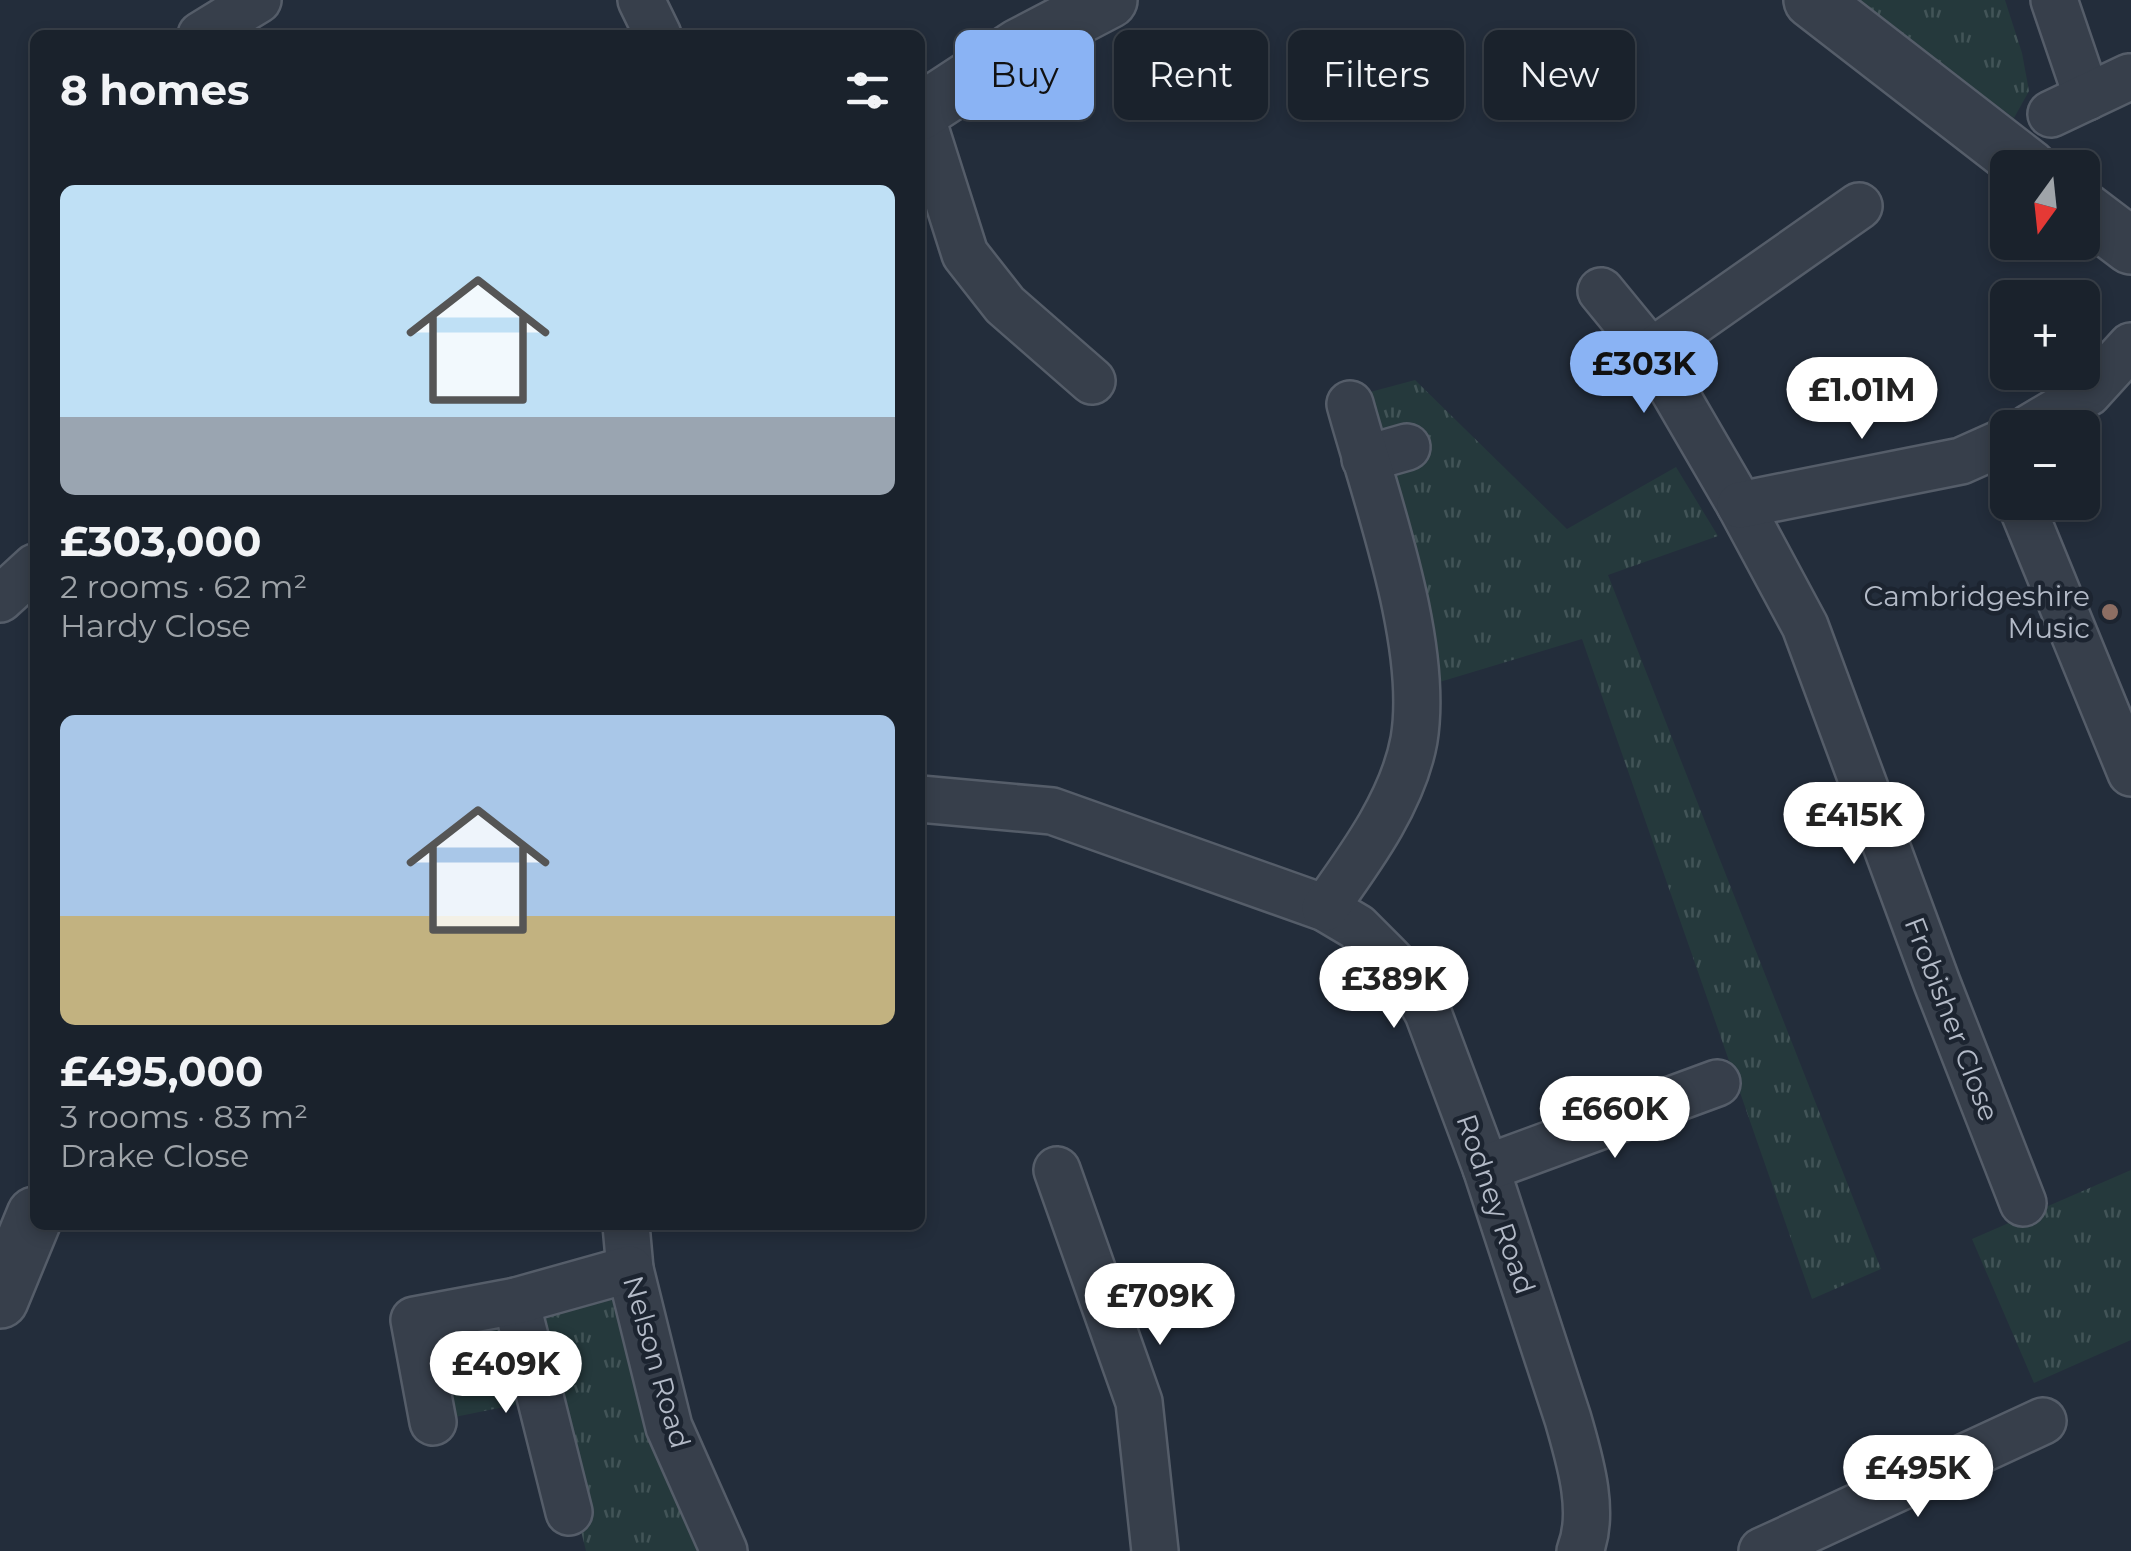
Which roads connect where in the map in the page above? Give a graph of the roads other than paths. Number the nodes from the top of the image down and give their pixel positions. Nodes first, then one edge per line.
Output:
1 (258, 0) edge
2 (641, 0) edge
3 (1109, 0) edge
4 (1812, 0) edge
5 (2054, 0) edge
6 (209, 30) edge
7 (656, 30) edge
8 (2128, 77) dead end
9 (925, 109) edge
10 (925, 128) edge
11 (2006, 150) edge
12 (1859, 206) dead end
13 (2100, 223) edge
14 (2131, 246) edge
15 (1600, 291) dead end
16 (2131, 346) edge
17 (1650, 352) junction
18 (1092, 381) dead end
19 (1350, 404) dead end
20 (2063, 410) edge
21 (1990, 452) edge
22 (1740, 505) junction
23 (2027, 520) edge
24 (30, 572) edge
25 (0, 599) edge
26 (2131, 774) edge
27 (925, 799) edge
28 (1326, 908) junction
29 (1717, 1082) dead end
30 (1486, 1168) junction
31 (1058, 1170) dead end
32 (2023, 1203) dead end
33 (30, 1227) edge
34 (628, 1247) edge
35 (0, 1300) edge
36 (516, 1301) junction
37 (2043, 1420) dead end
38 (433, 1422) dead end
39 (568, 1512) dead end
40 (1590, 1548) edge
41 (724, 1551) edge
42 (1155, 1551) edge
43 (1762, 1551) edge

1 - 6 street
2 - 7 street
3 - 9 street
4 - 11 street
5 - 8 street
10 - 18 street
12 - 17 street
13 - 14 street
15 - 17 street, Frobisher Close
16 - 20 street
17 - 22 street, Frobisher Close
19 - 28 street
21 - 22 street
22 - 32 street, Frobisher Close
23 - 26 street
24 - 25 street
27 - 28 street, Rodney Road
28 - 30 street, Rodney Road
29 - 30 street
30 - 40 street, Rodney Road
31 - 42 street
33 - 35 street
34 - 36 street
34 - 41 street, Nelson Road
36 - 38 street
36 - 39 street
37 - 43 street

